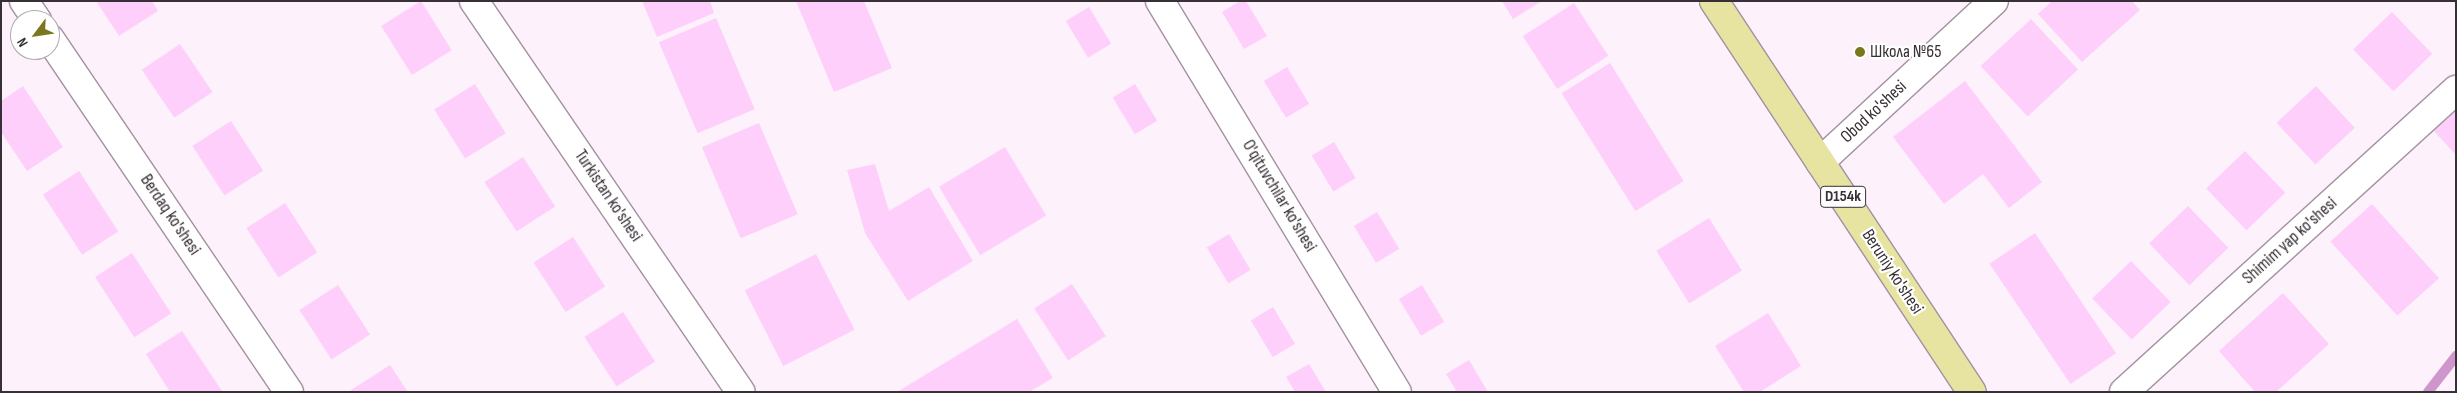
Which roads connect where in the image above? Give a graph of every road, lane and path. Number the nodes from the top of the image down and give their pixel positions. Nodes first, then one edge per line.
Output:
1 (474, 1) edge
2 (1160, 1) edge
3 (1714, 1) edge
4 (1994, 1) edge
5 (60, 54) edge
6 (2456, 90) edge
7 (1820, 162) junction
8 (289, 392) edge
9 (741, 392) edge
10 (1397, 392) edge
11 (1972, 392) edge
12 (2124, 392) edge

1 - 9 street, Turkistan ko'shesi
2 - 10 street, O'qituvchilar ko'shesi
3 - 7 main road, Beruniy ko'shesi / D154k
4 - 7 street, Obod ko'shesi
5 - 8 street, Berdaq ko'shesi
6 - 12 street, Shimim yap ko'shesi
7 - 11 main road, Beruniy ko'shesi / D154k

